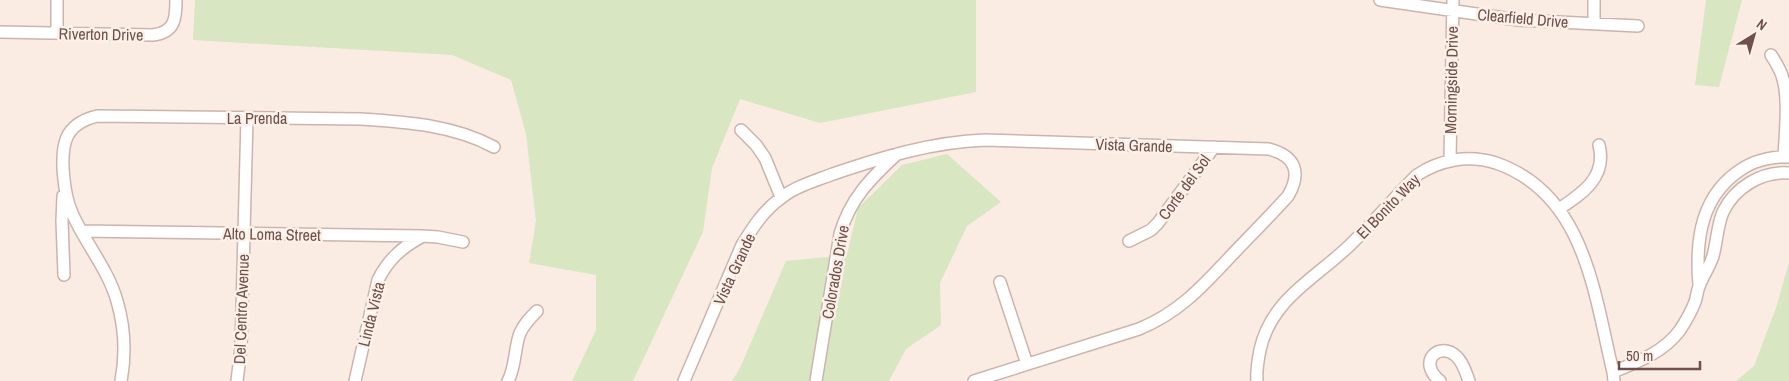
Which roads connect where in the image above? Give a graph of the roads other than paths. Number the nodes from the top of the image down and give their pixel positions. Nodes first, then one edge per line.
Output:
1 (57, 0) edge
2 (176, 0) edge
3 (1380, 0) edge
4 (1594, 0) edge
5 (1453, 6) edge
6 (1594, 23) junction
7 (1638, 26) dead end
8 (0, 32) edge
9 (57, 33) junction
10 (1770, 55) dead end
11 (246, 118) junction
12 (741, 130) dead end
13 (1599, 145) dead end
14 (494, 147) dead end
15 (1214, 147) junction
16 (898, 153) junction
17 (1787, 157) edge
18 (1450, 160) junction
19 (1789, 173) edge
20 (64, 179) junction
21 (781, 197) junction
22 (1559, 209) junction
23 (81, 230) junction
24 (244, 233) junction
25 (422, 236) junction
26 (462, 242) dead end
27 (1129, 242) dead end
28 (64, 275) dead end
29 (1000, 282) dead end
30 (1699, 285) junction
31 (537, 311) dead end
32 (1027, 364) junction
33 (1614, 376) edge
34 (121, 381) edge
35 (237, 381) edge
36 (355, 381) edge
37 (508, 381) edge
38 (684, 381) edge
39 (816, 381) edge
40 (974, 381) edge
41 (1257, 381) edge
42 (1440, 381) edge
43 (1469, 381) edge
44 (1623, 381) edge

1 - 9 street
2 - 9 street, Riverton Drive
3 - 5 street, Clearfield Drive
4 - 6 street
5 - 6 street, Clearfield Drive
5 - 18 street, Morningside Drive
6 - 7 street, Clearfield Drive
8 - 9 street, Riverton Drive
10 - 17 street
11 - 14 street, La Prenda
11 - 20 street, La Prenda
11 - 24 street, Del Centro Avenue
12 - 21 street
13 - 22 street
15 - 16 street, Vista Grande
15 - 27 street, Corte del Sol
15 - 32 street, Vista Grande
16 - 21 street, Vista Grande
16 - 39 street, Colorados Drive
17 - 30 street
18 - 22 street, El Bonito Way
18 - 41 street, El Bonito Way
19 - 30 street
20 - 23 street, La Prenda
20 - 28 street, La Prenda
21 - 38 street, Vista Grande
22 - 33 street, El Bonito Way
23 - 24 street, Alto Loma Street
23 - 34 street, La Prenda
24 - 25 street, Alto Loma Street
24 - 35 street, Del Centro Avenue
25 - 26 street, Alto Loma Street
25 - 36 street, Linda Vista
29 - 32 street
30 - 33 street
31 - 37 street
32 - 40 street, Vista Grande
33 - 44 street
42 - 43 street

